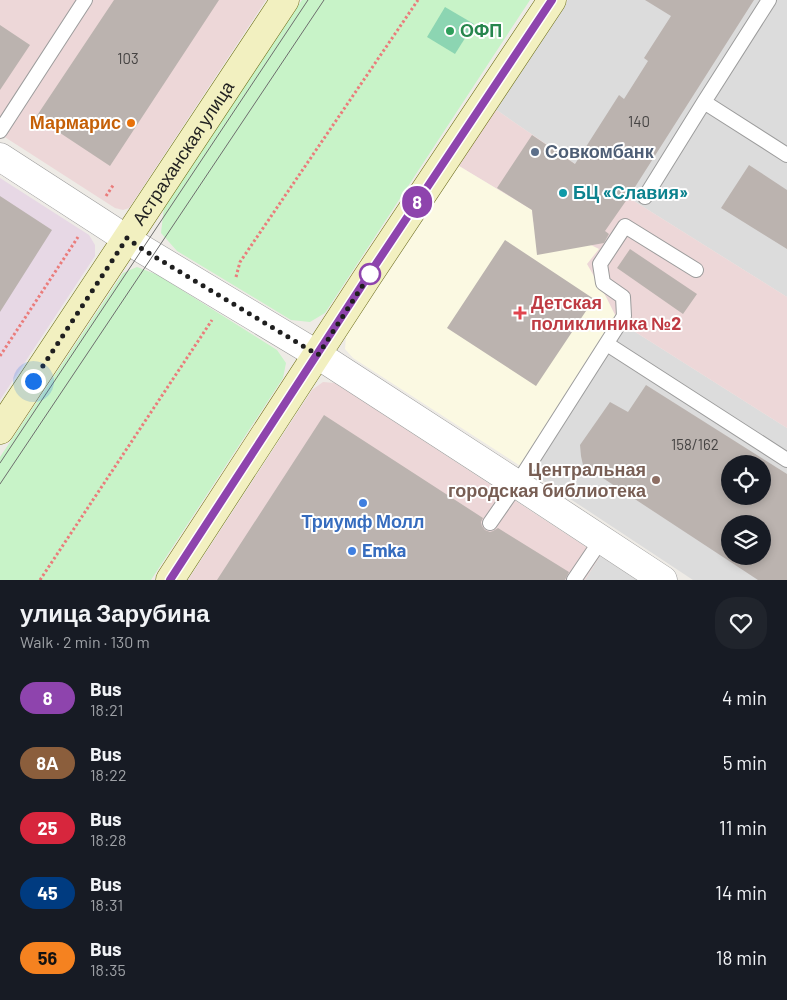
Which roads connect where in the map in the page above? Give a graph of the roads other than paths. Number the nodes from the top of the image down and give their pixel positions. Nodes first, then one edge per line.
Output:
1 (85, 0) edge
2 (285, 0) edge
3 (552, 0) edge
4 (769, 0) edge
5 (704, 102) junction
6 (0, 131) edge
7 (787, 155) edge
8 (0, 157) edge
9 (645, 197) dead end
10 (127, 238) junction
11 (696, 270) dead end
12 (607, 344) junction
13 (318, 355) junction
14 (0, 430) edge
15 (787, 460) edge
16 (517, 484) junction
17 (490, 523) dead end
18 (601, 540) junction
19 (170, 580) edge
20 (574, 580) edge
21 (663, 580) edge

1 - 6 lane
2 - 10 main road, Астраханская улица
3 - 13 main road
4 - 5 lane
5 - 7 lane
5 - 9 lane
8 - 10 street
10 - 13 street
10 - 14 main road, Астраханская улица
11 - 12 lane
12 - 15 lane
12 - 16 lane
13 - 16 street
13 - 19 main road
16 - 17 lane
16 - 18 street
18 - 20 lane
18 - 21 street

